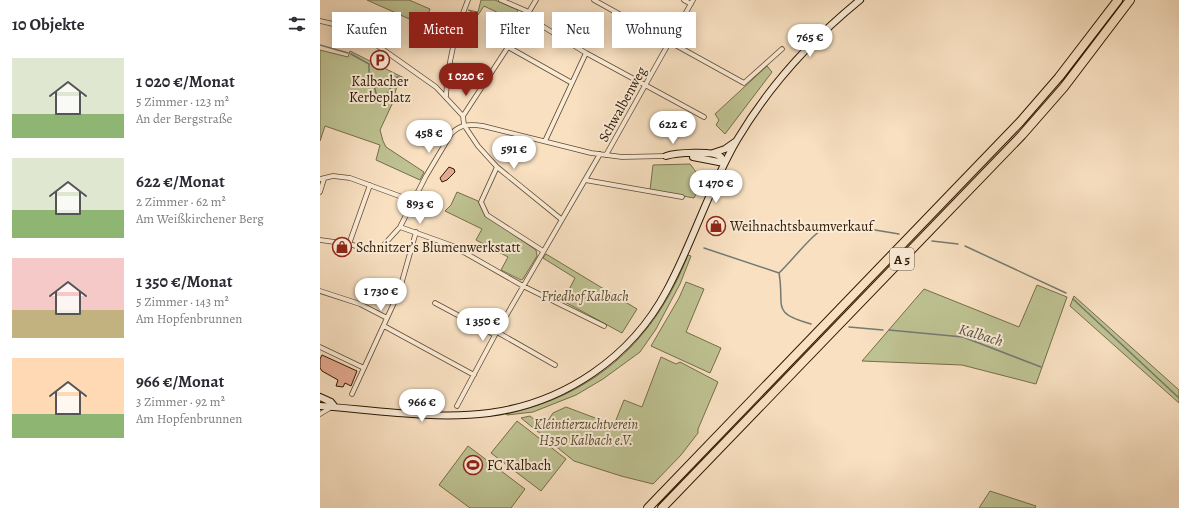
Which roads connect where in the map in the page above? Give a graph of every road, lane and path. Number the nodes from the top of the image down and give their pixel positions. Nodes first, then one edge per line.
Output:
1 (468, 0) edge
2 (501, 0) edge
3 (536, 0) edge
4 (594, 0) edge
5 (684, 0) edge
6 (860, 0) edge
7 (1118, 0) edge
8 (1130, 0) edge
9 (692, 2) edge
10 (529, 12) joint
11 (615, 12) edge
12 (686, 12) edge
13 (320, 21) edge
14 (544, 27) edge
15 (507, 48) edge
16 (510, 48) edge
17 (666, 48) edge
18 (680, 48) edge
19 (782, 49) dead end
20 (586, 53) junction
21 (572, 83) junction
22 (645, 85) junction
23 (446, 96) junction
24 (463, 116) junction
25 (704, 117) dead end
26 (464, 125) junction
27 (544, 141) junction
28 (737, 141) junction
29 (714, 153) junction
30 (600, 154) junction
31 (606, 155) junction
32 (666, 156) junction
33 (713, 160) junction
34 (724, 163) junction
35 (497, 167) junction
36 (719, 175) junction
37 (322, 179) edge
38 (585, 180) junction
39 (370, 185) junction
40 (320, 192) edge
41 (682, 198) dead end
42 (413, 201) junction
43 (561, 219) junction
44 (400, 227) junction
45 (416, 232) junction
46 (320, 240) edge
47 (349, 244) junction
48 (543, 251) junction
49 (523, 286) junction
50 (320, 291) edge
51 (435, 302) dead end
52 (387, 318) junction
53 (384, 326) junction
54 (604, 326) dead end
55 (496, 334) junction
56 (320, 347) edge
57 (555, 365) dead end
58 (364, 368) junction
59 (474, 375) junction
60 (352, 394) dead end
61 (320, 397) edge
62 (320, 406) edge
63 (457, 406) dead end
64 (335, 407) junction
65 (320, 414) edge
66 (648, 508) edge
67 (662, 508) edge

1 - 23 street
2 - 10 street
3 - 10 street
4 - 11 street
5 - 9 street
6 - 28 main road
7 - 66 highway, A 5
8 - 67 highway, A 5
9 - 12 street, Schwalbenweg
13 - 23 street
14 - 20 street
15 - 24 street
16 - 21 street
17 - 22 street, Schwalbenweg
18 - 19 street
20 - 21 street
20 - 22 street
21 - 27 street
22 - 25 street
22 - 31 street, Schwalbenweg
23 - 24 street
24 - 26 street
26 - 27 street
26 - 35 street
26 - 42 street
27 - 30 street
28 - 29 main road
28 - 34 main road
29 - 32 main road
29 - 34 main road
30 - 31 street
30 - 38 street
31 - 32 street
32 - 33 main road
33 - 34 main road
33 - 36 main road
34 - 36 main road
35 - 43 street
35 - 48 street
36 - 64 main road
37 - 39 street
37 - 40 street
38 - 41 street
38 - 43 street
39 - 42 street
39 - 47 street
42 - 44 street
43 - 48 street
44 - 45 street
44 - 47 street
45 - 49 street
45 - 52 street
46 - 47 street
48 - 49 street
49 - 54 street
49 - 55 street
50 - 52 street
51 - 55 street
52 - 53 street
53 - 58 street
53 - 59 street
55 - 57 street
55 - 59 street
56 - 58 street
58 - 60 street
59 - 63 street
61 - 64 main road
62 - 64 main road
64 - 65 street

